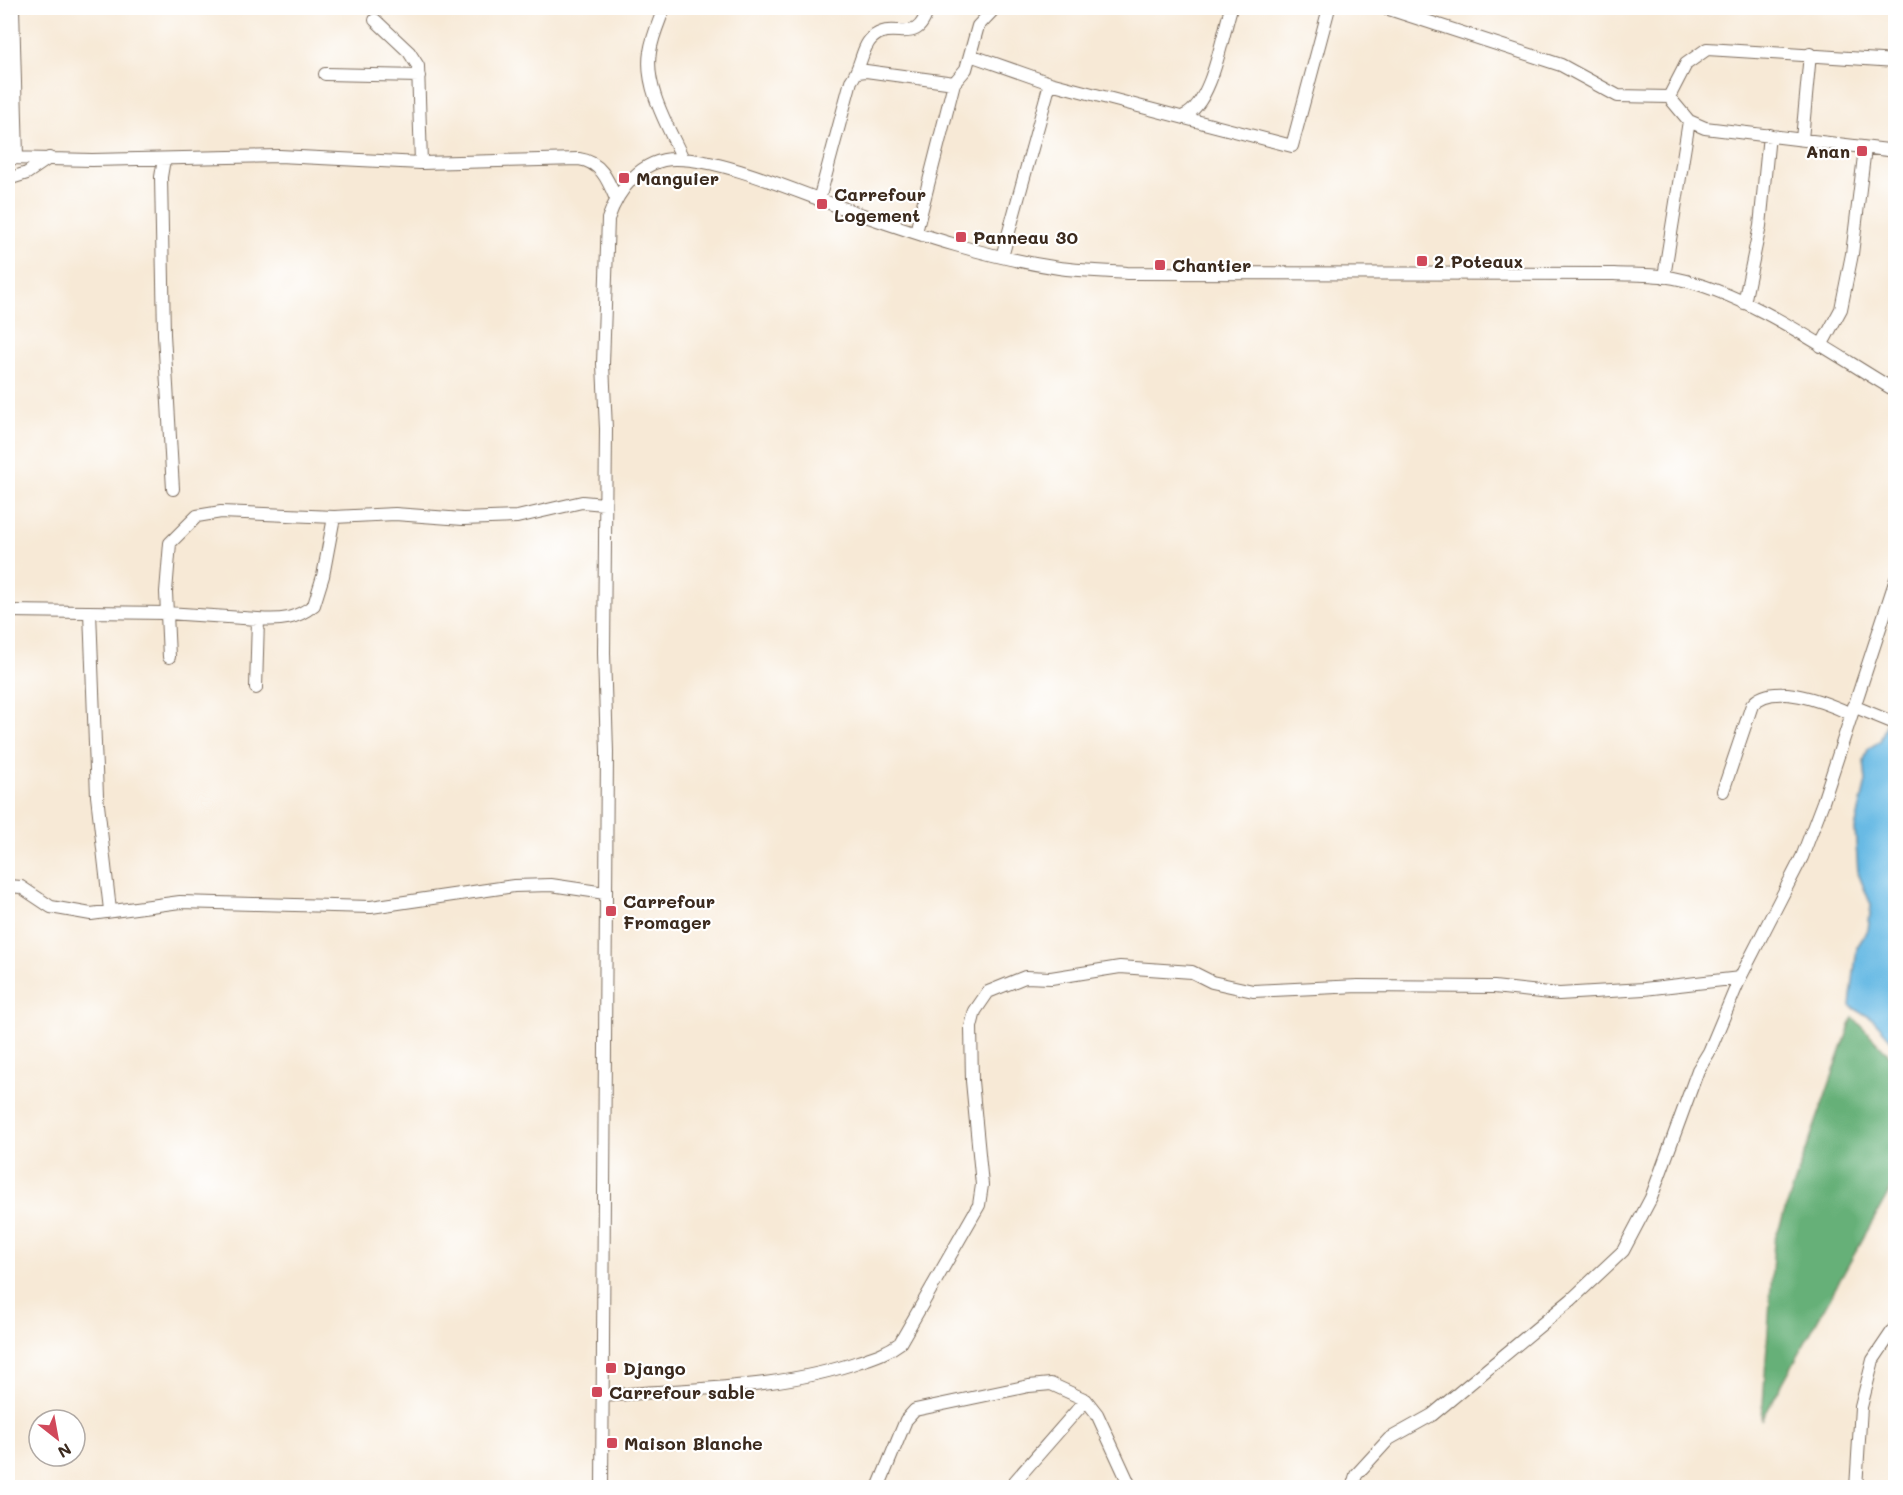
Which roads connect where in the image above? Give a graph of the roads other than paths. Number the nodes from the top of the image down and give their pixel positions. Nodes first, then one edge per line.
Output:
1 (13, 8) edge
2 (664, 8) edge
3 (928, 8) edge
4 (980, 8) edge
5 (995, 8) edge
6 (1231, 8) edge
7 (1329, 8) edge
8 (1386, 8) edge
9 (375, 20) dead end
10 (978, 26) junction
11 (1810, 54) junction
12 (970, 55) junction
13 (1896, 61) edge
14 (858, 72) junction
15 (325, 74) dead end
16 (419, 76) junction
17 (11, 80) edge
18 (954, 83) junction
19 (1050, 83) junction
20 (1669, 97) junction
21 (1184, 116) junction
22 (1689, 120) junction
23 (1769, 135) junction
24 (1802, 139) junction
25 (1864, 148) junction
26 (1896, 151) edge
27 (12, 157) edge
28 (49, 158) junction
29 (164, 159) junction
30 (683, 159) junction
31 (421, 163) junction
32 (8, 179) edge
33 (616, 199) junction
34 (819, 200) junction
35 (916, 232) junction
36 (1002, 257) junction
37 (1664, 277) junction
38 (1744, 303) junction
39 (1821, 346) junction
40 (1896, 391) edge
41 (172, 489) dead end
42 (604, 504) junction
43 (334, 517) junction
44 (1896, 579) edge
45 (8, 611) edge
46 (90, 612) junction
47 (167, 613) junction
48 (258, 619) junction
49 (169, 657) dead end
50 (256, 688) dead end
51 (1852, 710) junction
52 (1892, 722) dead end
53 (1723, 791) dead end
54 (8, 886) edge
55 (605, 893) junction
56 (110, 910) junction
57 (1740, 978) junction
58 (1896, 1326) edge
59 (604, 1396) junction
60 (1086, 1400) junction
61 (602, 1488) edge
62 (878, 1488) edge
63 (1009, 1488) edge
64 (1131, 1488) edge
65 (1352, 1488) edge
66 (1856, 1488) edge

1 - 17 street
2 - 30 street
3 - 14 street
4 - 10 street
5 - 10 street
6 - 21 street
7 - 21 street
8 - 20 street
9 - 16 street
10 - 12 street
11 - 13 street
11 - 20 street
11 - 24 street
12 - 18 street
12 - 19 street
14 - 18 street
14 - 34 street
15 - 16 street
16 - 31 street
17 - 27 street
18 - 35 street
19 - 21 street
19 - 36 street
20 - 22 street
22 - 23 street
22 - 37 street
23 - 24 street
23 - 38 street
24 - 25 street
25 - 26 street
25 - 39 street
27 - 28 street
28 - 29 street
28 - 32 street
29 - 31 street
29 - 41 street
30 - 33 street
30 - 34 street
31 - 33 street
33 - 42 street
34 - 35 street
35 - 36 street
36 - 37 street
37 - 38 street
38 - 39 street
39 - 40 street
42 - 43 street
42 - 55 street
43 - 47 street
43 - 48 street
44 - 51 street
45 - 46 street
46 - 47 street
46 - 56 street
47 - 48 street
47 - 49 street
48 - 50 street
51 - 52 street
51 - 53 street
51 - 57 street
54 - 56 street
55 - 56 street
55 - 59 street
57 - 59 street
57 - 65 street
58 - 66 street
59 - 61 street
60 - 62 street
60 - 63 street
60 - 64 street

